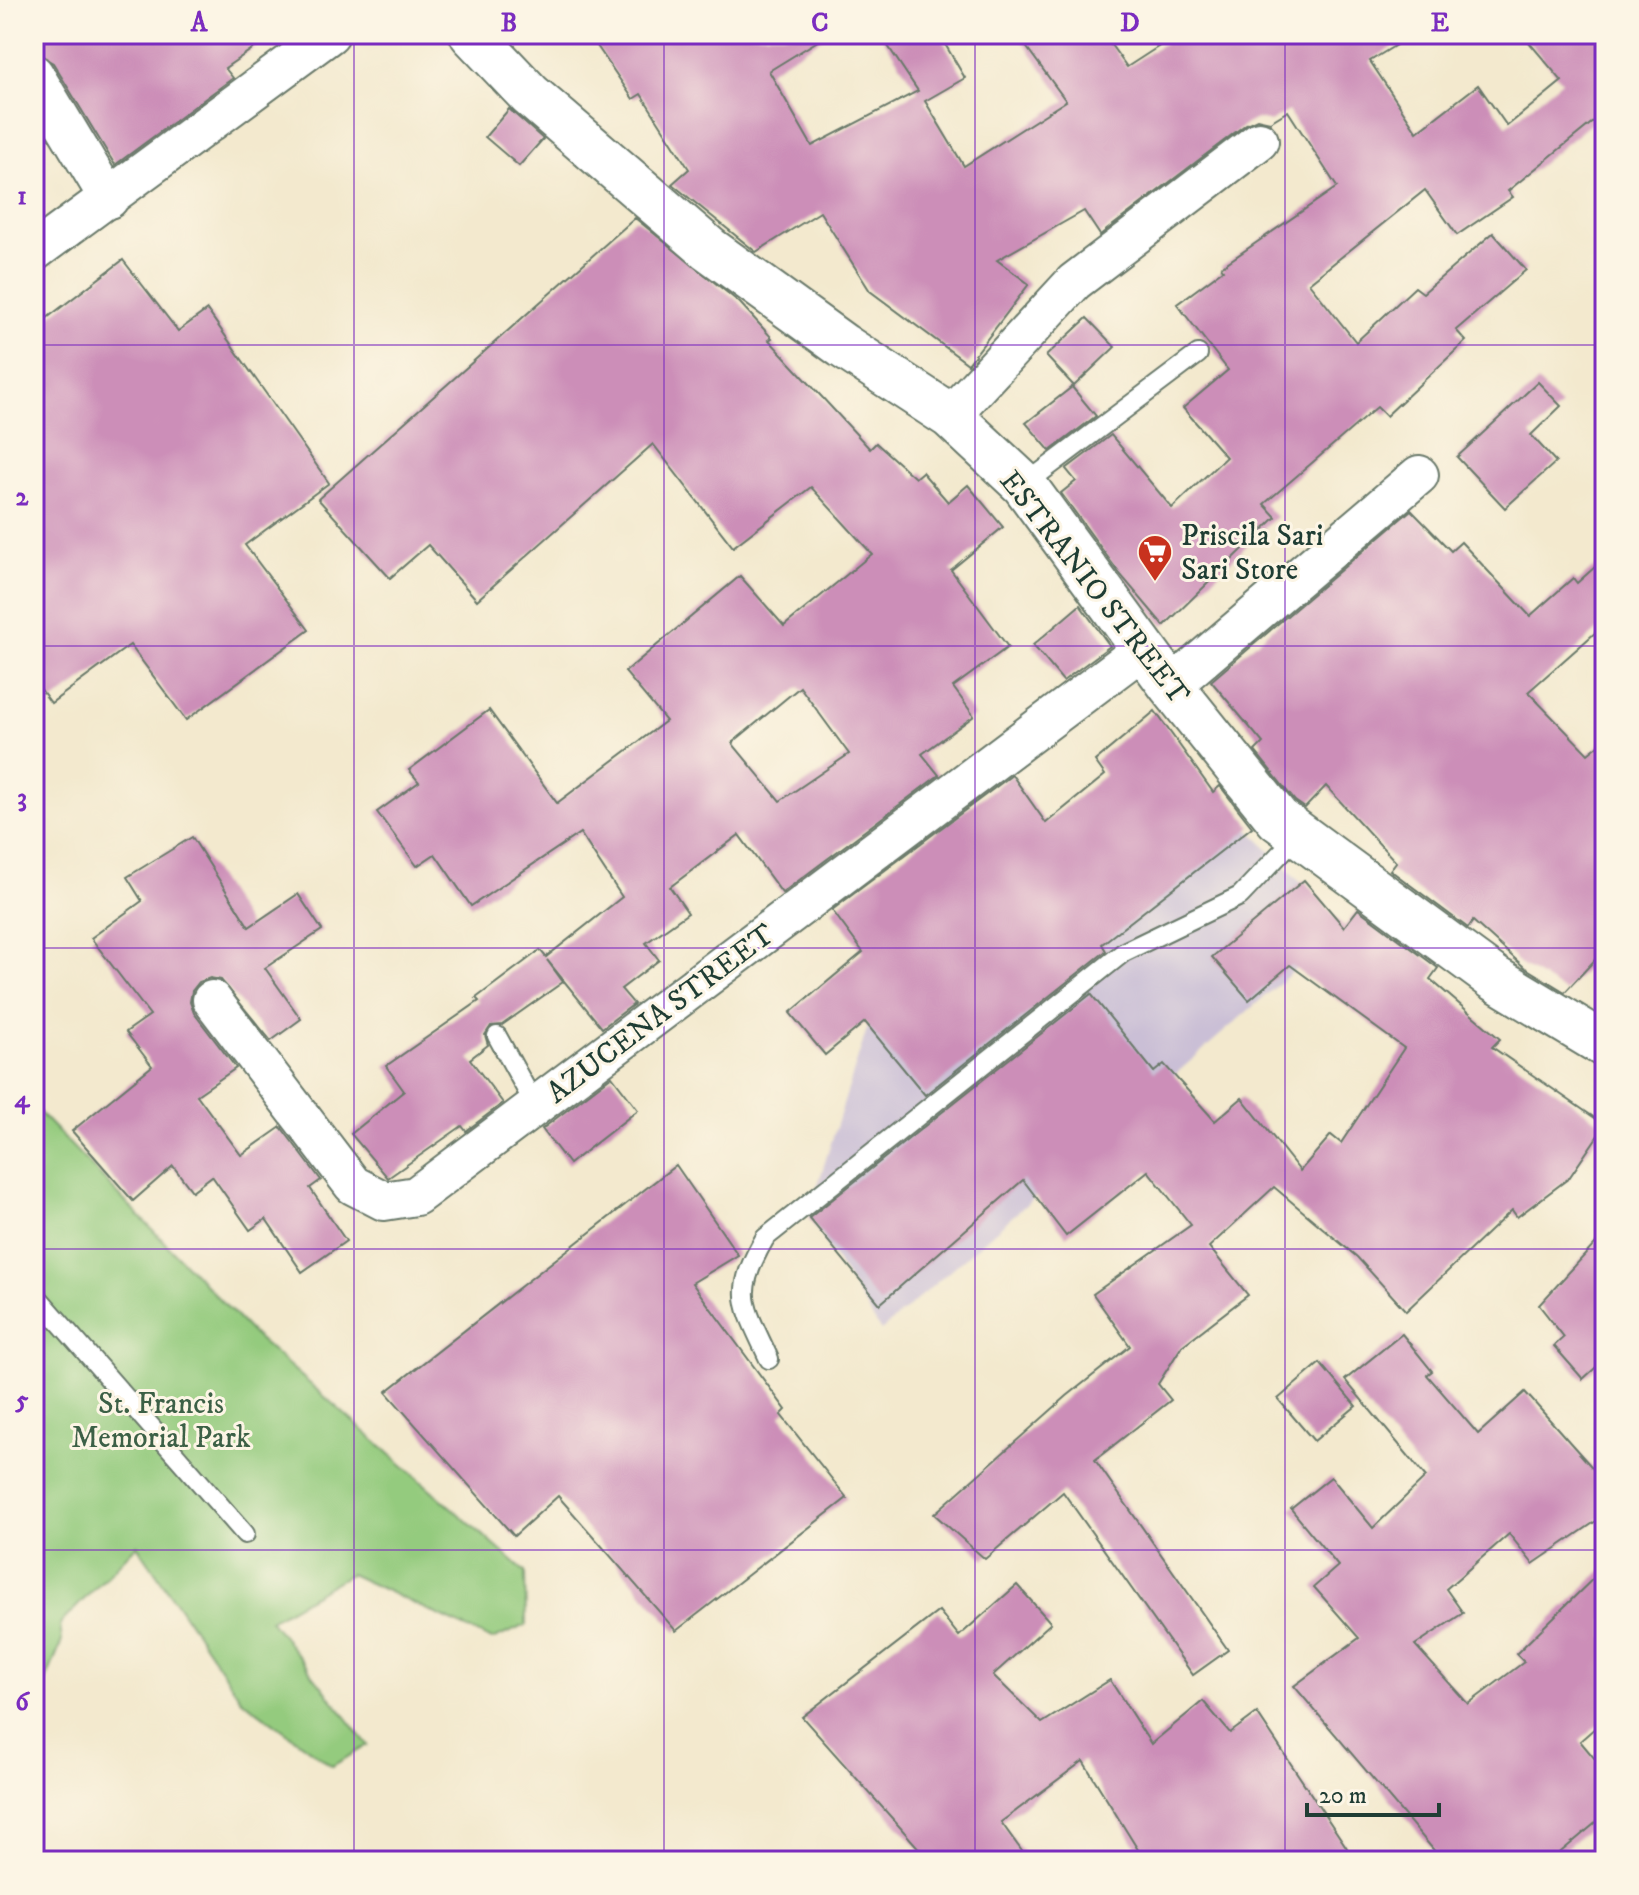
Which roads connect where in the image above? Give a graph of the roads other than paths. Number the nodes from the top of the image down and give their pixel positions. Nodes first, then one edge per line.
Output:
1 (330, 34) edge
2 (472, 34) edge
3 (34, 74) edge
4 (1259, 141) dead end
5 (109, 199) junction
6 (34, 252) edge
7 (1198, 354) dead end
8 (950, 416) junction
9 (1419, 475) dead end
10 (1024, 485) junction
11 (1143, 649) junction
12 (1171, 686) junction
13 (1299, 834) junction
14 (212, 1000) dead end
15 (497, 1036) dead end
16 (1605, 1045) edge
17 (536, 1107) junction
18 (34, 1293) edge
19 (769, 1359) dead end
20 (245, 1534) dead end

1 - 5 street
2 - 8 street, ESTRANIO STREET
3 - 5 street
4 - 8 street
5 - 6 street
7 - 10 lane
8 - 10 street, ESTRANIO STREET
9 - 12 street
10 - 11 street, ESTRANIO STREET
11 - 12 street, ESTRANIO STREET
11 - 17 street, AZUCENA STREET
12 - 13 street, ESTRANIO STREET
13 - 16 street, ESTRANIO STREET
13 - 19 lane
14 - 17 street, AZUCENA STREET
15 - 17 lane
18 - 20 lane

